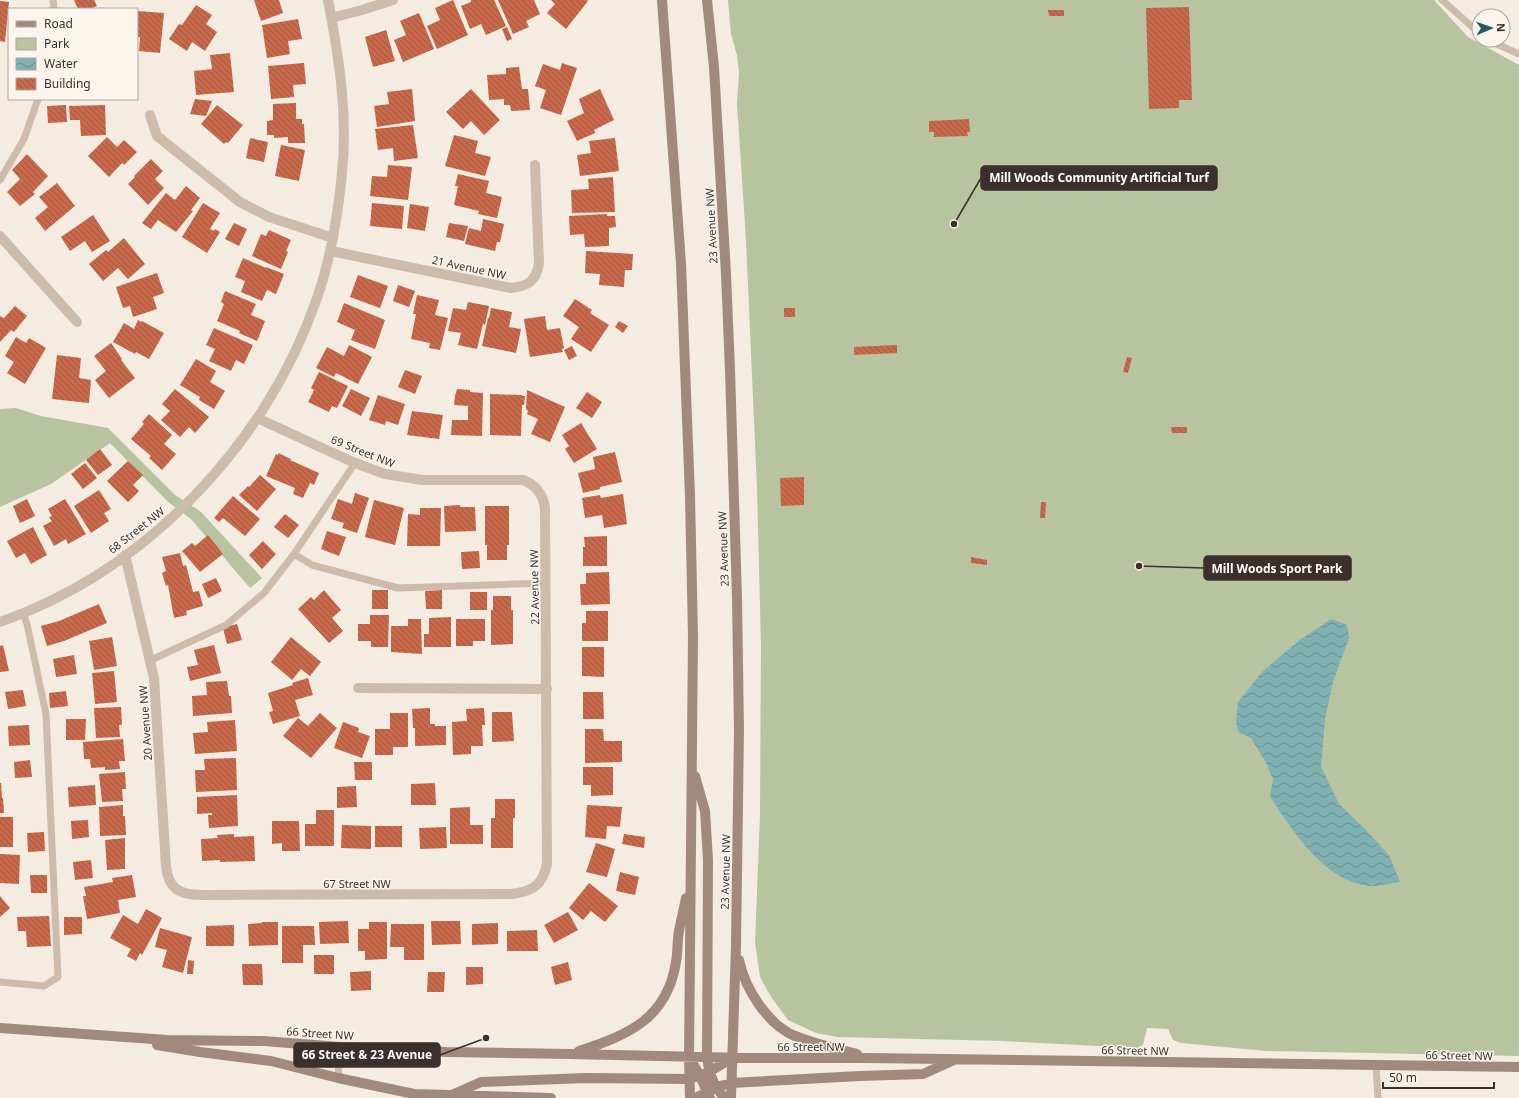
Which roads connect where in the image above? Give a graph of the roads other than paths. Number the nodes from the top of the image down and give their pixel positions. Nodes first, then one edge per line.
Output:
1 (328, 0) edge
2 (393, 0) edge
3 (662, 0) edge
4 (707, 0) edge
5 (1442, 0) edge
6 (331, 18) junction
7 (1471, 26) edge
8 (1506, 48) edge
9 (1519, 54) edge
10 (38, 100) edge
11 (150, 115) dead end
12 (535, 165) dead end
13 (0, 180) edge
14 (0, 236) edge
15 (333, 238) junction
16 (331, 251) junction
17 (77, 322) dead end
18 (257, 418) junction
19 (355, 462) junction
20 (536, 488) joint
21 (294, 554) junction
22 (125, 555) junction
23 (546, 583) junction
24 (24, 613) junction
25 (0, 622) edge
26 (151, 660) junction
27 (358, 688) dead end
28 (546, 689) junction
29 (692, 765) junction
30 (690, 879) junction
31 (537, 886) joint
32 (176, 889) joint
33 (736, 945) junction
34 (0, 982) edge
35 (0, 1028) edge
36 (104, 1036) junction
37 (340, 1047) junction
38 (570, 1054) junction
39 (689, 1057) junction
40 (707, 1058) junction
41 (732, 1058) junction
42 (868, 1058) junction
43 (957, 1059) junction
44 (1376, 1065) junction
45 (1519, 1067) edge
46 (705, 1074) junction
47 (338, 1078) junction
48 (689, 1079) junction
49 (731, 1083) junction
50 (711, 1092) edge
51 (450, 1096) junction
52 (551, 1098) edge
53 (690, 1098) edge
54 (696, 1098) edge
55 (725, 1098) edge
56 (731, 1098) edge
57 (1378, 1098) edge

1 - 6 street
2 - 6 street
3 - 29 main road
4 - 33 main road, 23 Avenue NW
5 - 7 lane
6 - 15 street
8 - 9 lane
10 - 13 lane
11 - 15 street
12 - 16 street, 21 Avenue NW
14 - 17 street
15 - 16 street
16 - 18 street
18 - 19 street, 69 Street NW
18 - 22 street, 68 Street NW
19 - 20 street, 69 Street NW
19 - 21 lane
20 - 23 street, 22 Avenue NW
21 - 23 lane
21 - 26 lane
22 - 24 street, 68 Street NW
22 - 26 street, 20 Avenue NW
23 - 28 street, 22 Avenue NW
24 - 25 street, 68 Street NW
24 - 34 lane
26 - 32 street, 20 Avenue NW
27 - 28 street
28 - 31 street, 22 Avenue NW
29 - 30 main road
29 - 40 main road
30 - 38 main road
30 - 39 main road
31 - 32 street, 67 Street NW
33 - 41 main road, 23 Avenue NW
33 - 42 main road
35 - 36 main road, 66 Street NW
36 - 37 main road, 66 Street NW
36 - 47 main road, 66 Street NW
37 - 38 main road, 66 Street NW
37 - 47 lane
38 - 39 main road, 66 Street NW
39 - 40 main road, 66 Street NW
39 - 46 main road
39 - 48 main road
40 - 41 main road, 66 Street NW
40 - 46 main road
41 - 42 main road, 66 Street NW
41 - 46 main road
41 - 49 main road, 23 Avenue NW
42 - 43 main road, 66 Street NW
43 - 44 main road, 66 Street NW
43 - 49 main road
44 - 45 main road, 66 Street NW
44 - 57 lane
46 - 48 main road
46 - 50 main road
47 - 51 main road, 66 Street NW
48 - 51 main road
48 - 53 main road
49 - 50 main road
49 - 56 main road, 23 Avenue NW
50 - 54 main road
50 - 55 main road
51 - 52 main road, 66 Street NW

